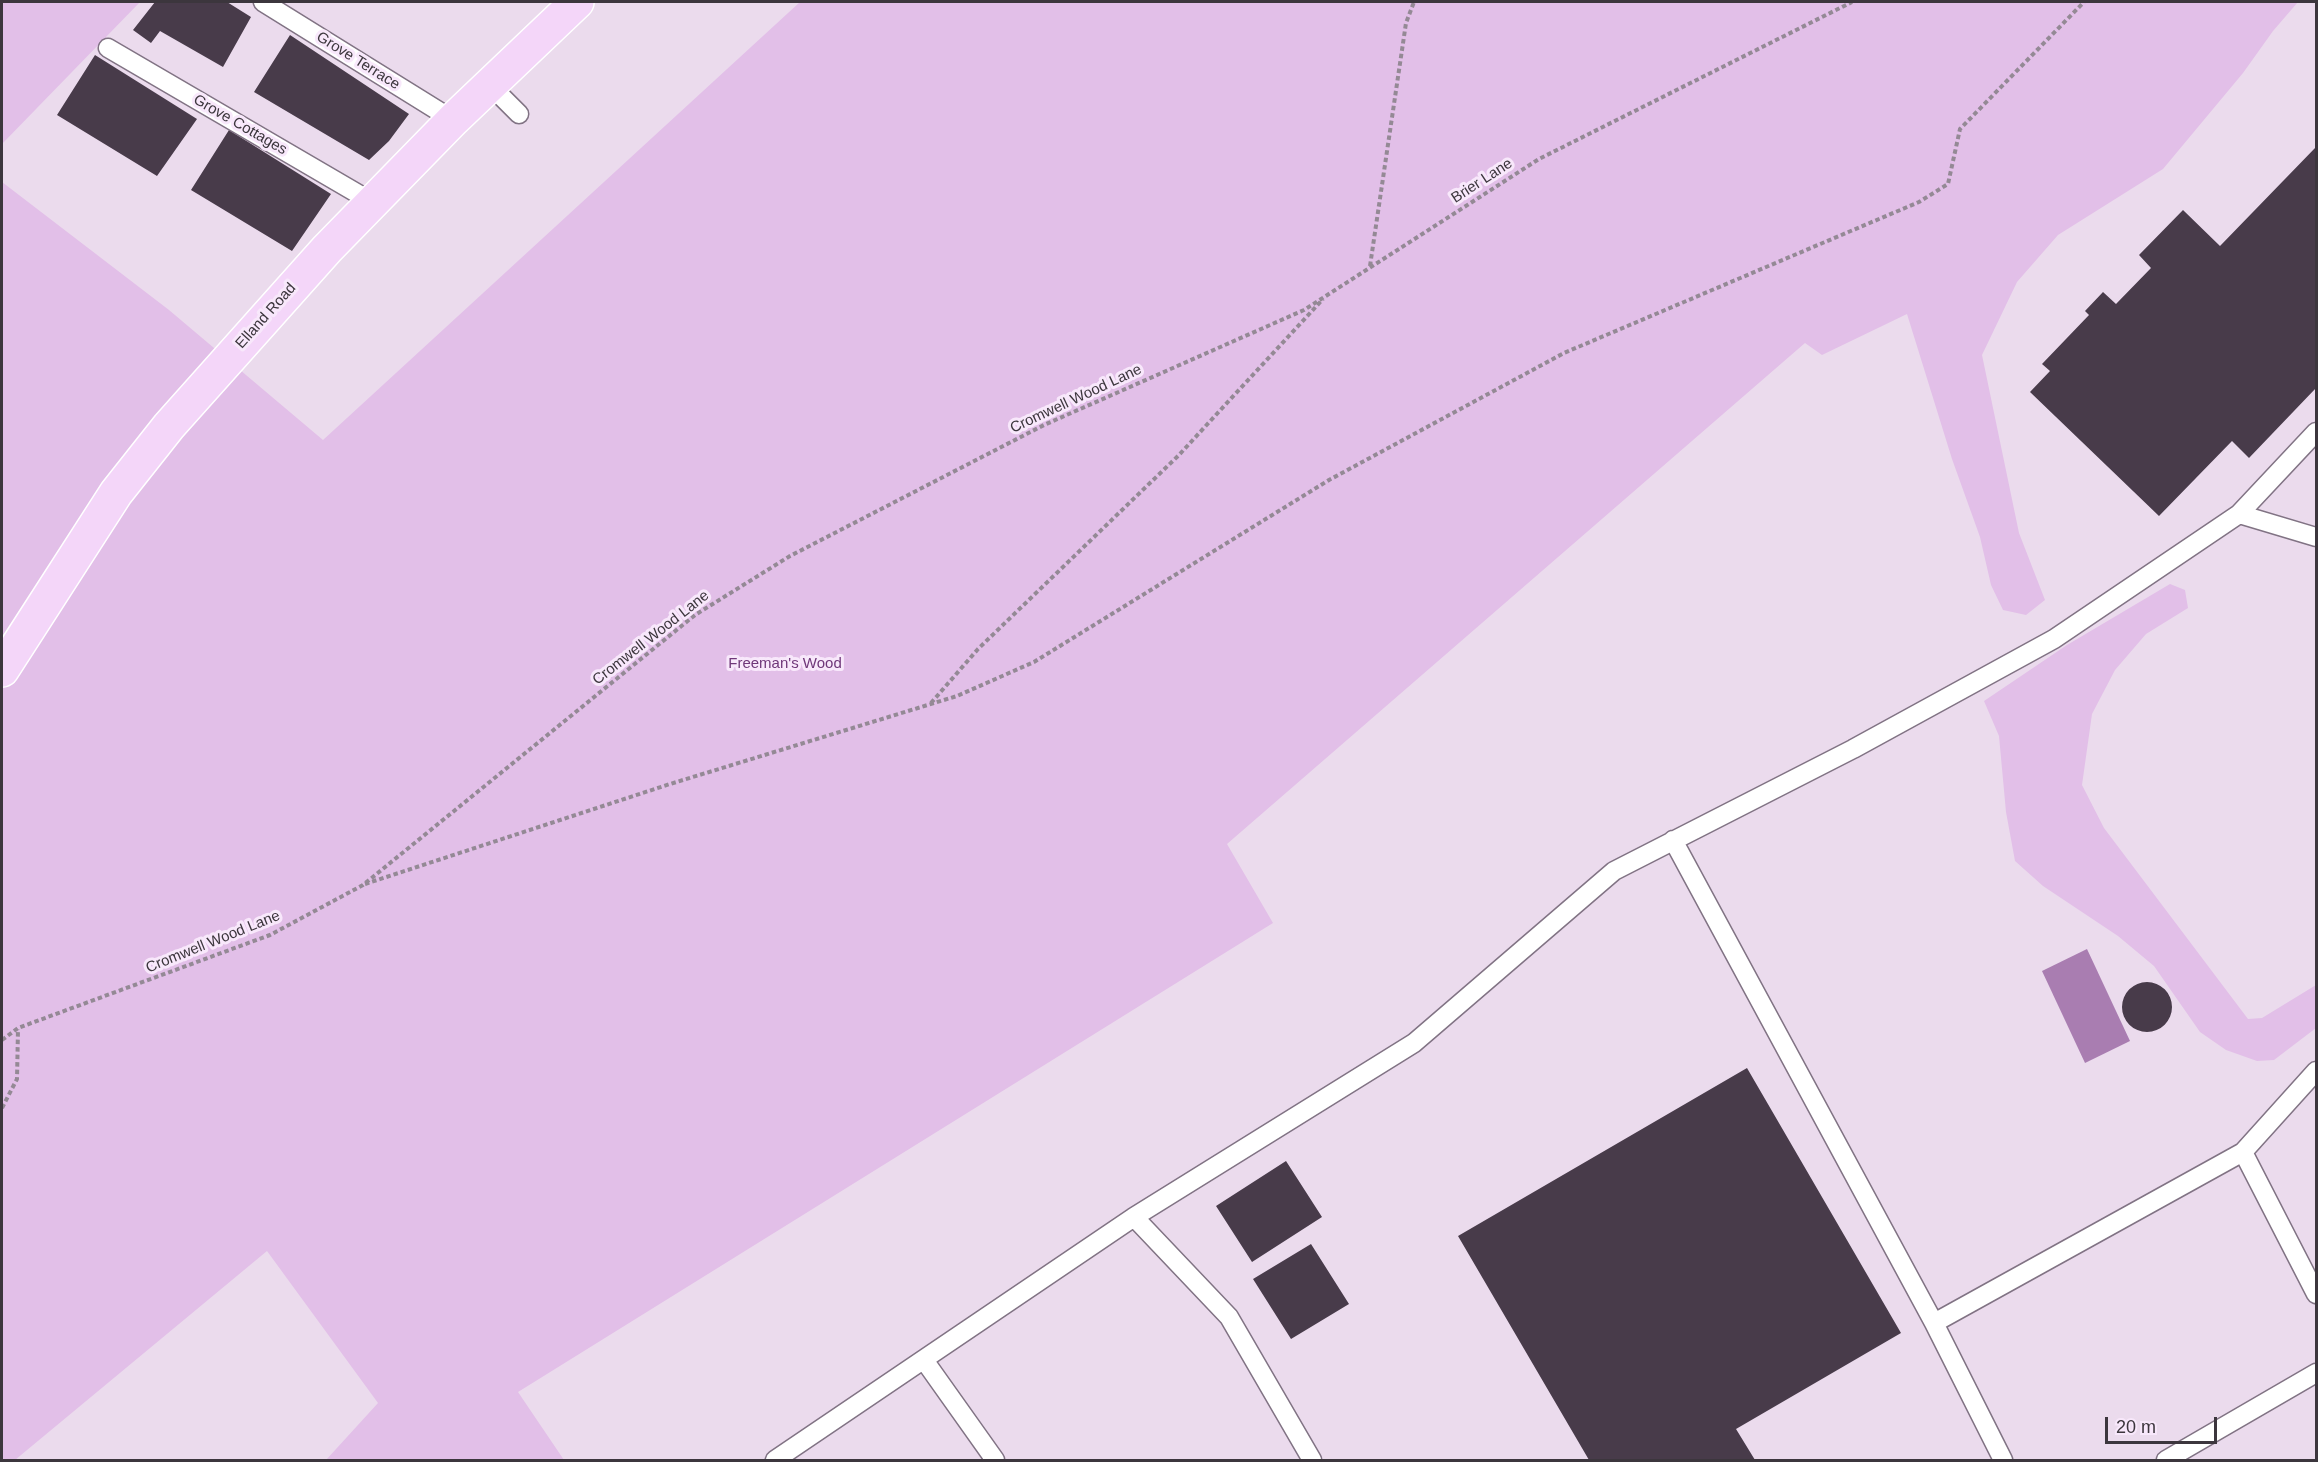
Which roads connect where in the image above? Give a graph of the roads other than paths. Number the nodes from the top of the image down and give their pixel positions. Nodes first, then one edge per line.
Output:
1 (263, 2) edge
2 (577, 2) edge
3 (108, 48) dead end
4 (490, 85) junction
5 (519, 114) dead end
6 (453, 120) junction
7 (372, 202) junction
8 (2316, 432) edge
9 (2240, 514) junction
10 (2316, 537) edge
11 (2, 670) edge
12 (1672, 840) junction
13 (2316, 1071) edge
14 (2243, 1152) junction
15 (1134, 1217) junction
16 (2316, 1294) edge
17 (1934, 1323) junction
18 (924, 1360) junction
19 (2316, 1373) edge
20 (775, 1461) edge
21 (995, 1461) edge
22 (1312, 1461) edge
23 (2003, 1461) edge
24 (2166, 1461) edge

1 - 6 lane, Grove Terrace
2 - 4 main road, Elland Road
3 - 7 lane, Grove Cottages
4 - 5 lane
4 - 6 main road, Elland Road
6 - 7 main road, Elland Road
7 - 11 main road, Elland Road
8 - 9 lane
9 - 10 lane
9 - 12 lane
12 - 15 lane
12 - 17 lane
13 - 14 lane
14 - 16 lane
14 - 17 lane
15 - 18 lane
15 - 22 lane
17 - 23 lane
18 - 20 lane
18 - 21 lane
19 - 24 lane

